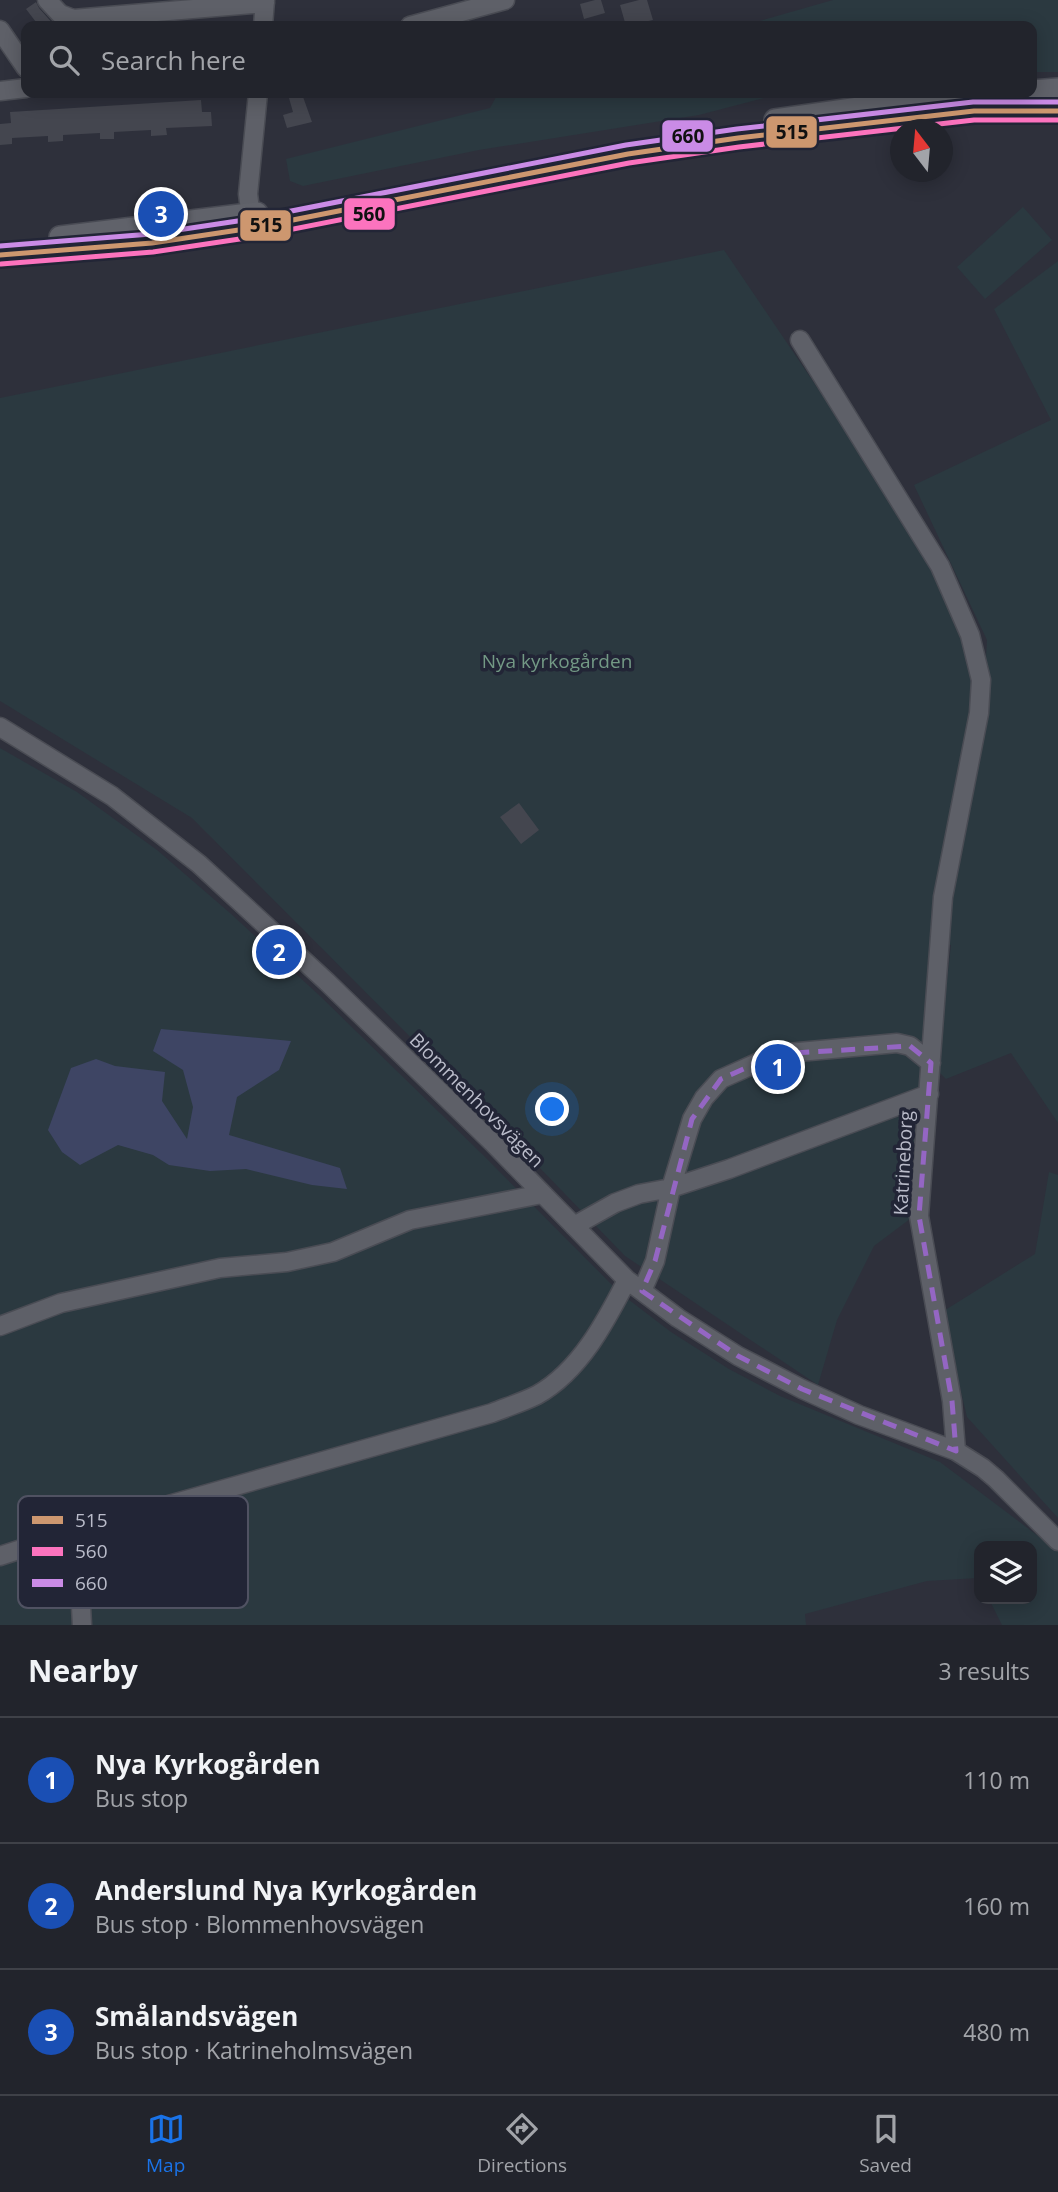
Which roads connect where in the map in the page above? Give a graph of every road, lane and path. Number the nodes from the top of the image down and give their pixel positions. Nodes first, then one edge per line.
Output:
1 (47, 0) edge
2 (505, 0) edge
3 (265, 1) edge
4 (263, 21) edge
5 (428, 21) edge
6 (0, 30) edge
7 (21, 61) edge
8 (1058, 89) edge
9 (21, 90) edge
10 (1037, 91) edge
11 (0, 92) edge
12 (258, 98) edge
13 (938, 98) edge
14 (1058, 111) edge
15 (251, 221) junction
16 (0, 241) edge
17 (0, 255) edge
18 (800, 340) dead end
19 (0, 727) edge
20 (931, 1063) junction
21 (929, 1094) junction
22 (671, 1188) junction
23 (542, 1194) junction
24 (574, 1226) junction
25 (627, 1280) junction
26 (642, 1291) junction
27 (0, 1326) edge
28 (956, 1451) junction
29 (200, 1496) edge
30 (1058, 1541) edge
31 (18, 1550) edge
32 (0, 1556) edge

1 - 3 street
2 - 5 street
3 - 4 street
6 - 7 street
8 - 10 main road
9 - 11 street
12 - 15 street
13 - 15 main road
14 - 15 main road
15 - 16 main road
15 - 17 main road
18 - 20 street, Katrineborg
19 - 23 street, Blommenhovsvägen
20 - 21 street, Katrineborg
20 - 22 street
21 - 22 street
21 - 28 street, Katrineborg
22 - 24 street
22 - 26 street
23 - 24 street, Blommenhovsvägen
23 - 27 street
24 - 25 street, Blommenhovsvägen
25 - 26 street, Blommenhovsvägen
25 - 29 street
26 - 28 street, Blommenhovsvägen
28 - 30 street, Blommenhovsvägen
31 - 32 street

